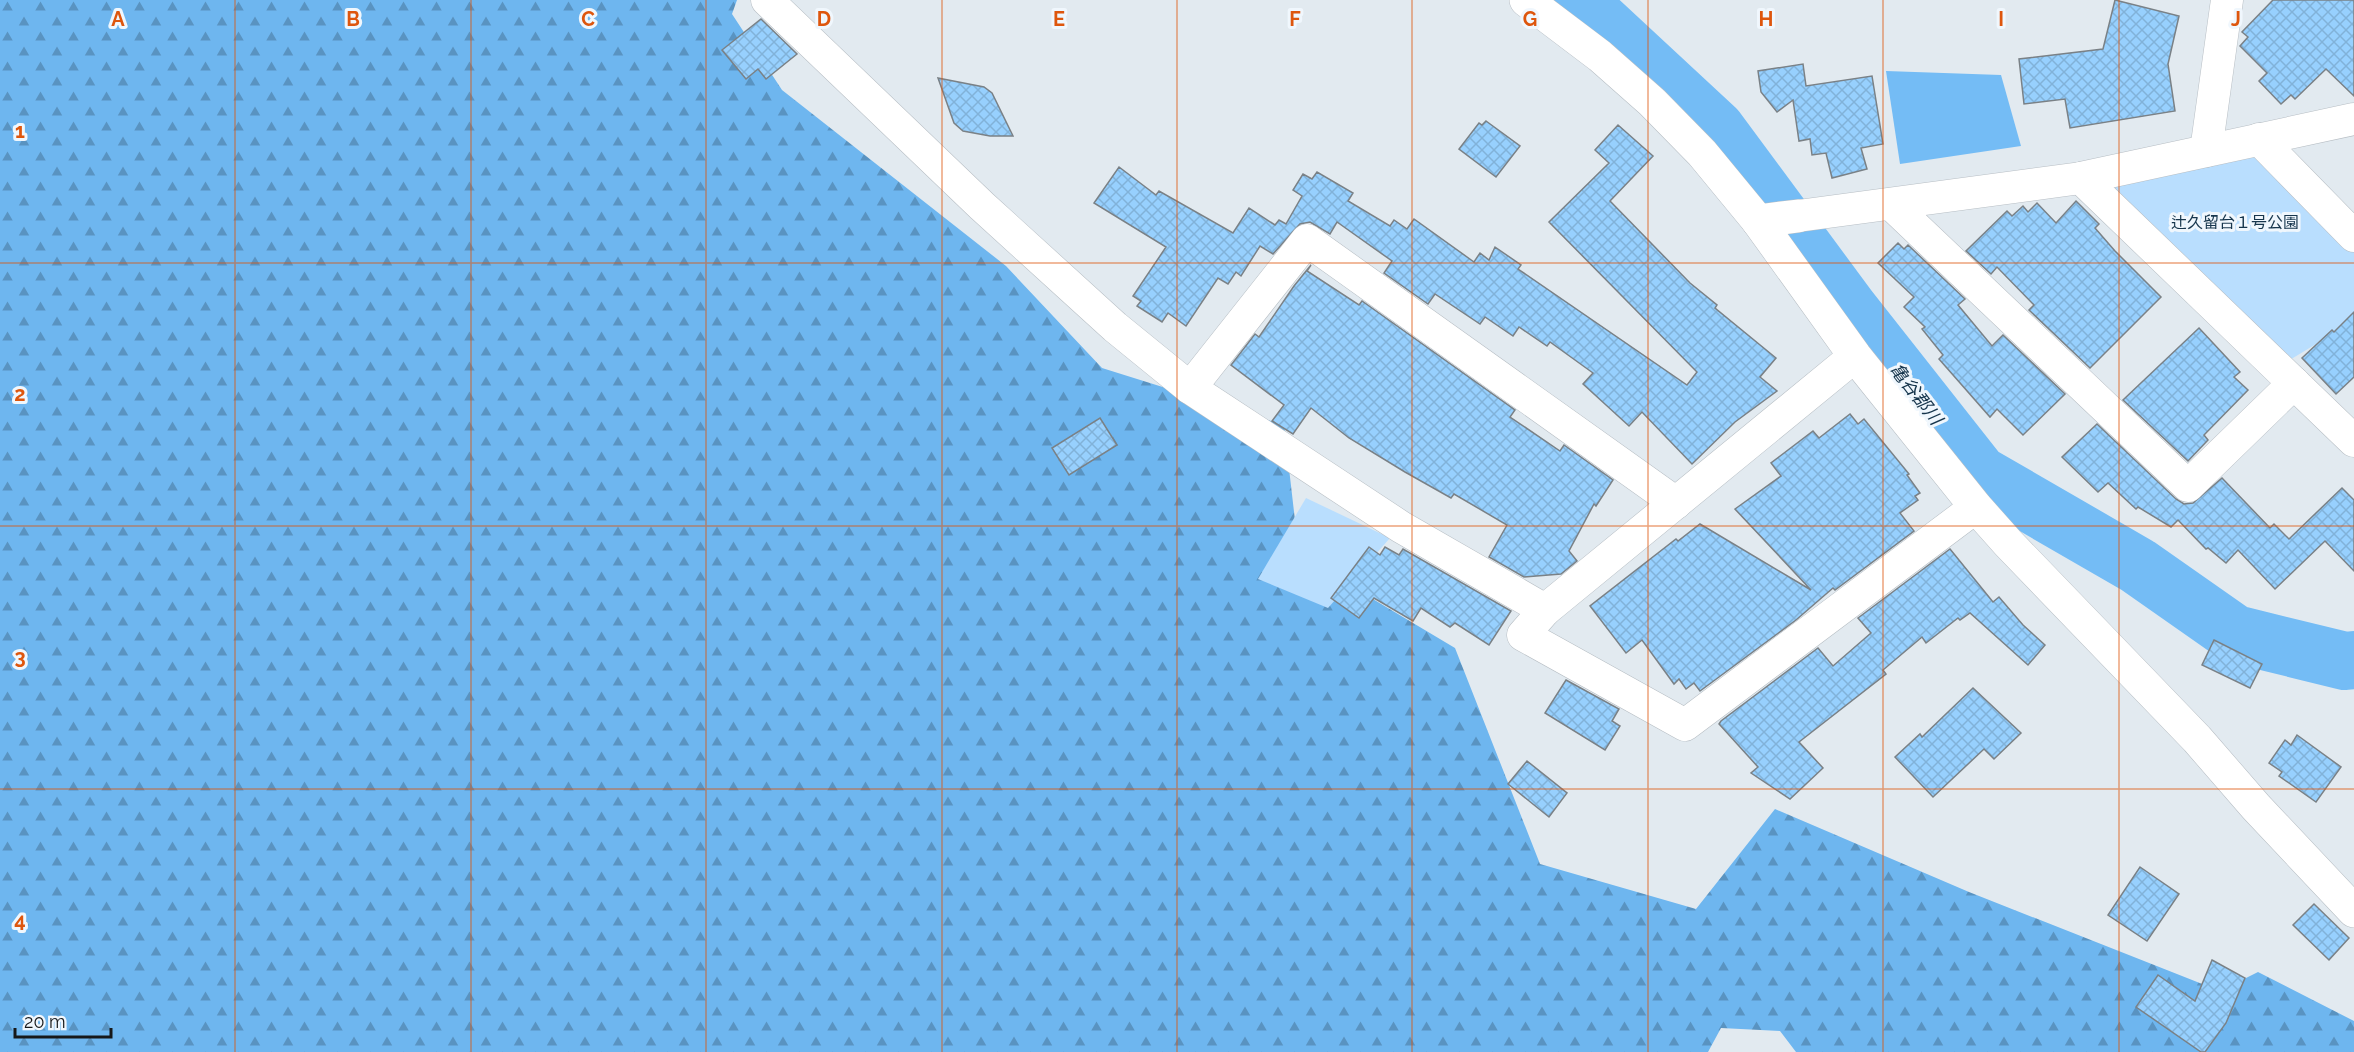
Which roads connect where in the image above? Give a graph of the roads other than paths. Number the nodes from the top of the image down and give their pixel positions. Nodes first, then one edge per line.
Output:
1 (767, 0) edge
2 (1526, 0) edge
3 (2227, 0) edge
4 (2354, 119) edge
5 (2259, 139) junction
6 (2206, 151) junction
7 (2081, 178) junction
8 (1891, 204) junction
9 (1798, 216) joint
10 (1758, 221) junction
11 (2354, 236) edge
12 (1855, 356) junction
13 (2294, 383) junction
14 (1190, 388) junction
15 (2354, 441) edge
16 (1676, 502) junction
17 (1976, 507) junction
18 (1545, 609) junction
19 (2354, 910) edge

1 - 14 street
2 - 10 street
3 - 6 street
4 - 5 street
5 - 6 street
5 - 11 street
6 - 7 street
7 - 8 street
7 - 13 street
8 - 9 street
8 - 13 street
9 - 10 street
10 - 12 street
12 - 16 street
12 - 17 street
13 - 15 street
14 - 16 street
14 - 18 street
16 - 18 street
17 - 18 street
17 - 19 street

